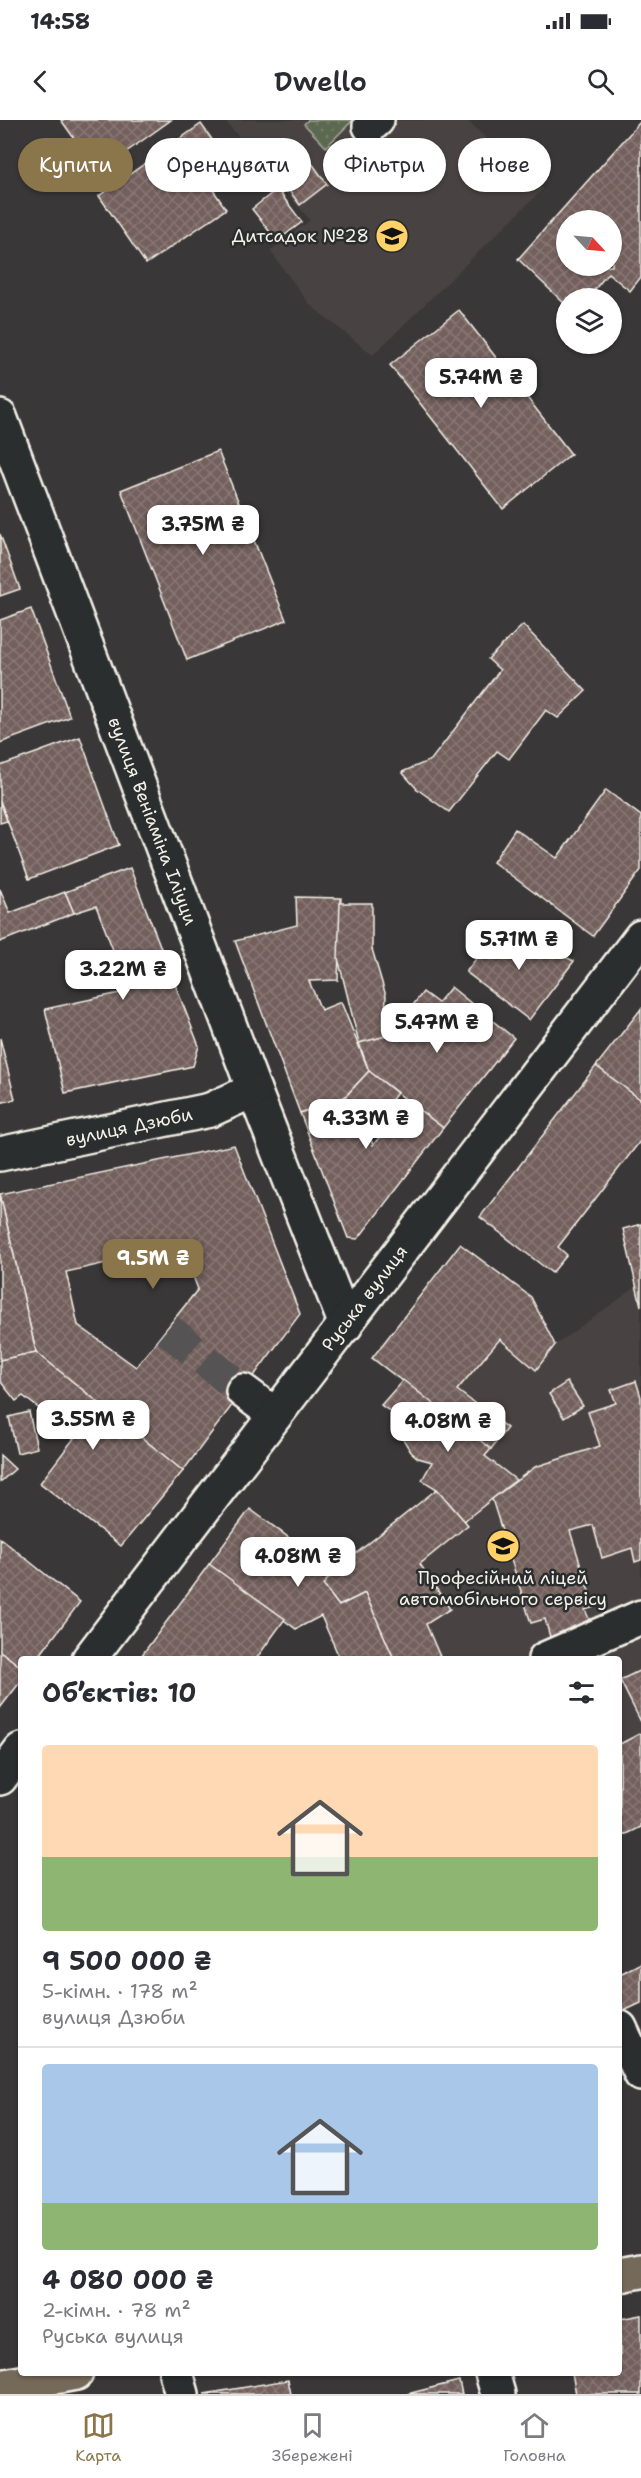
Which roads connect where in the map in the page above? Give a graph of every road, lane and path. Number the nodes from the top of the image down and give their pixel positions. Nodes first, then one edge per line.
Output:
1 (0, 417) edge
2 (641, 937) edge
3 (254, 1090) junction
4 (0, 1154) edge
5 (346, 1325) junction
6 (243, 1390) tunnel mouth
7 (274, 1414) junction
8 (641, 1617) edge
9 (91, 1656) edge
10 (552, 1656) edge
11 (18, 1754) edge
12 (0, 1778) edge
13 (622, 2032) edge
14 (641, 2074) edge
15 (641, 2271) edge
16 (622, 2275) edge
17 (60, 2376) edge
18 (177, 2376) edge
19 (493, 2376) edge
20 (0, 2387) edge
21 (182, 2394) edge
22 (498, 2394) edge

1 - 3 street, вулиця Веніаміна Іліуци
2 - 5 street, Руська вулиця
3 - 4 street, вулиця Дзюби
3 - 5 street, вулиця Веніаміна Іліуци
5 - 7 street, Руська вулиця
6 - 7 street
7 - 9 street, Руська вулиця
8 - 10 street
11 - 12 street
13 - 14 street
15 - 16 main road
17 - 20 main road
18 - 21 street
19 - 22 street

